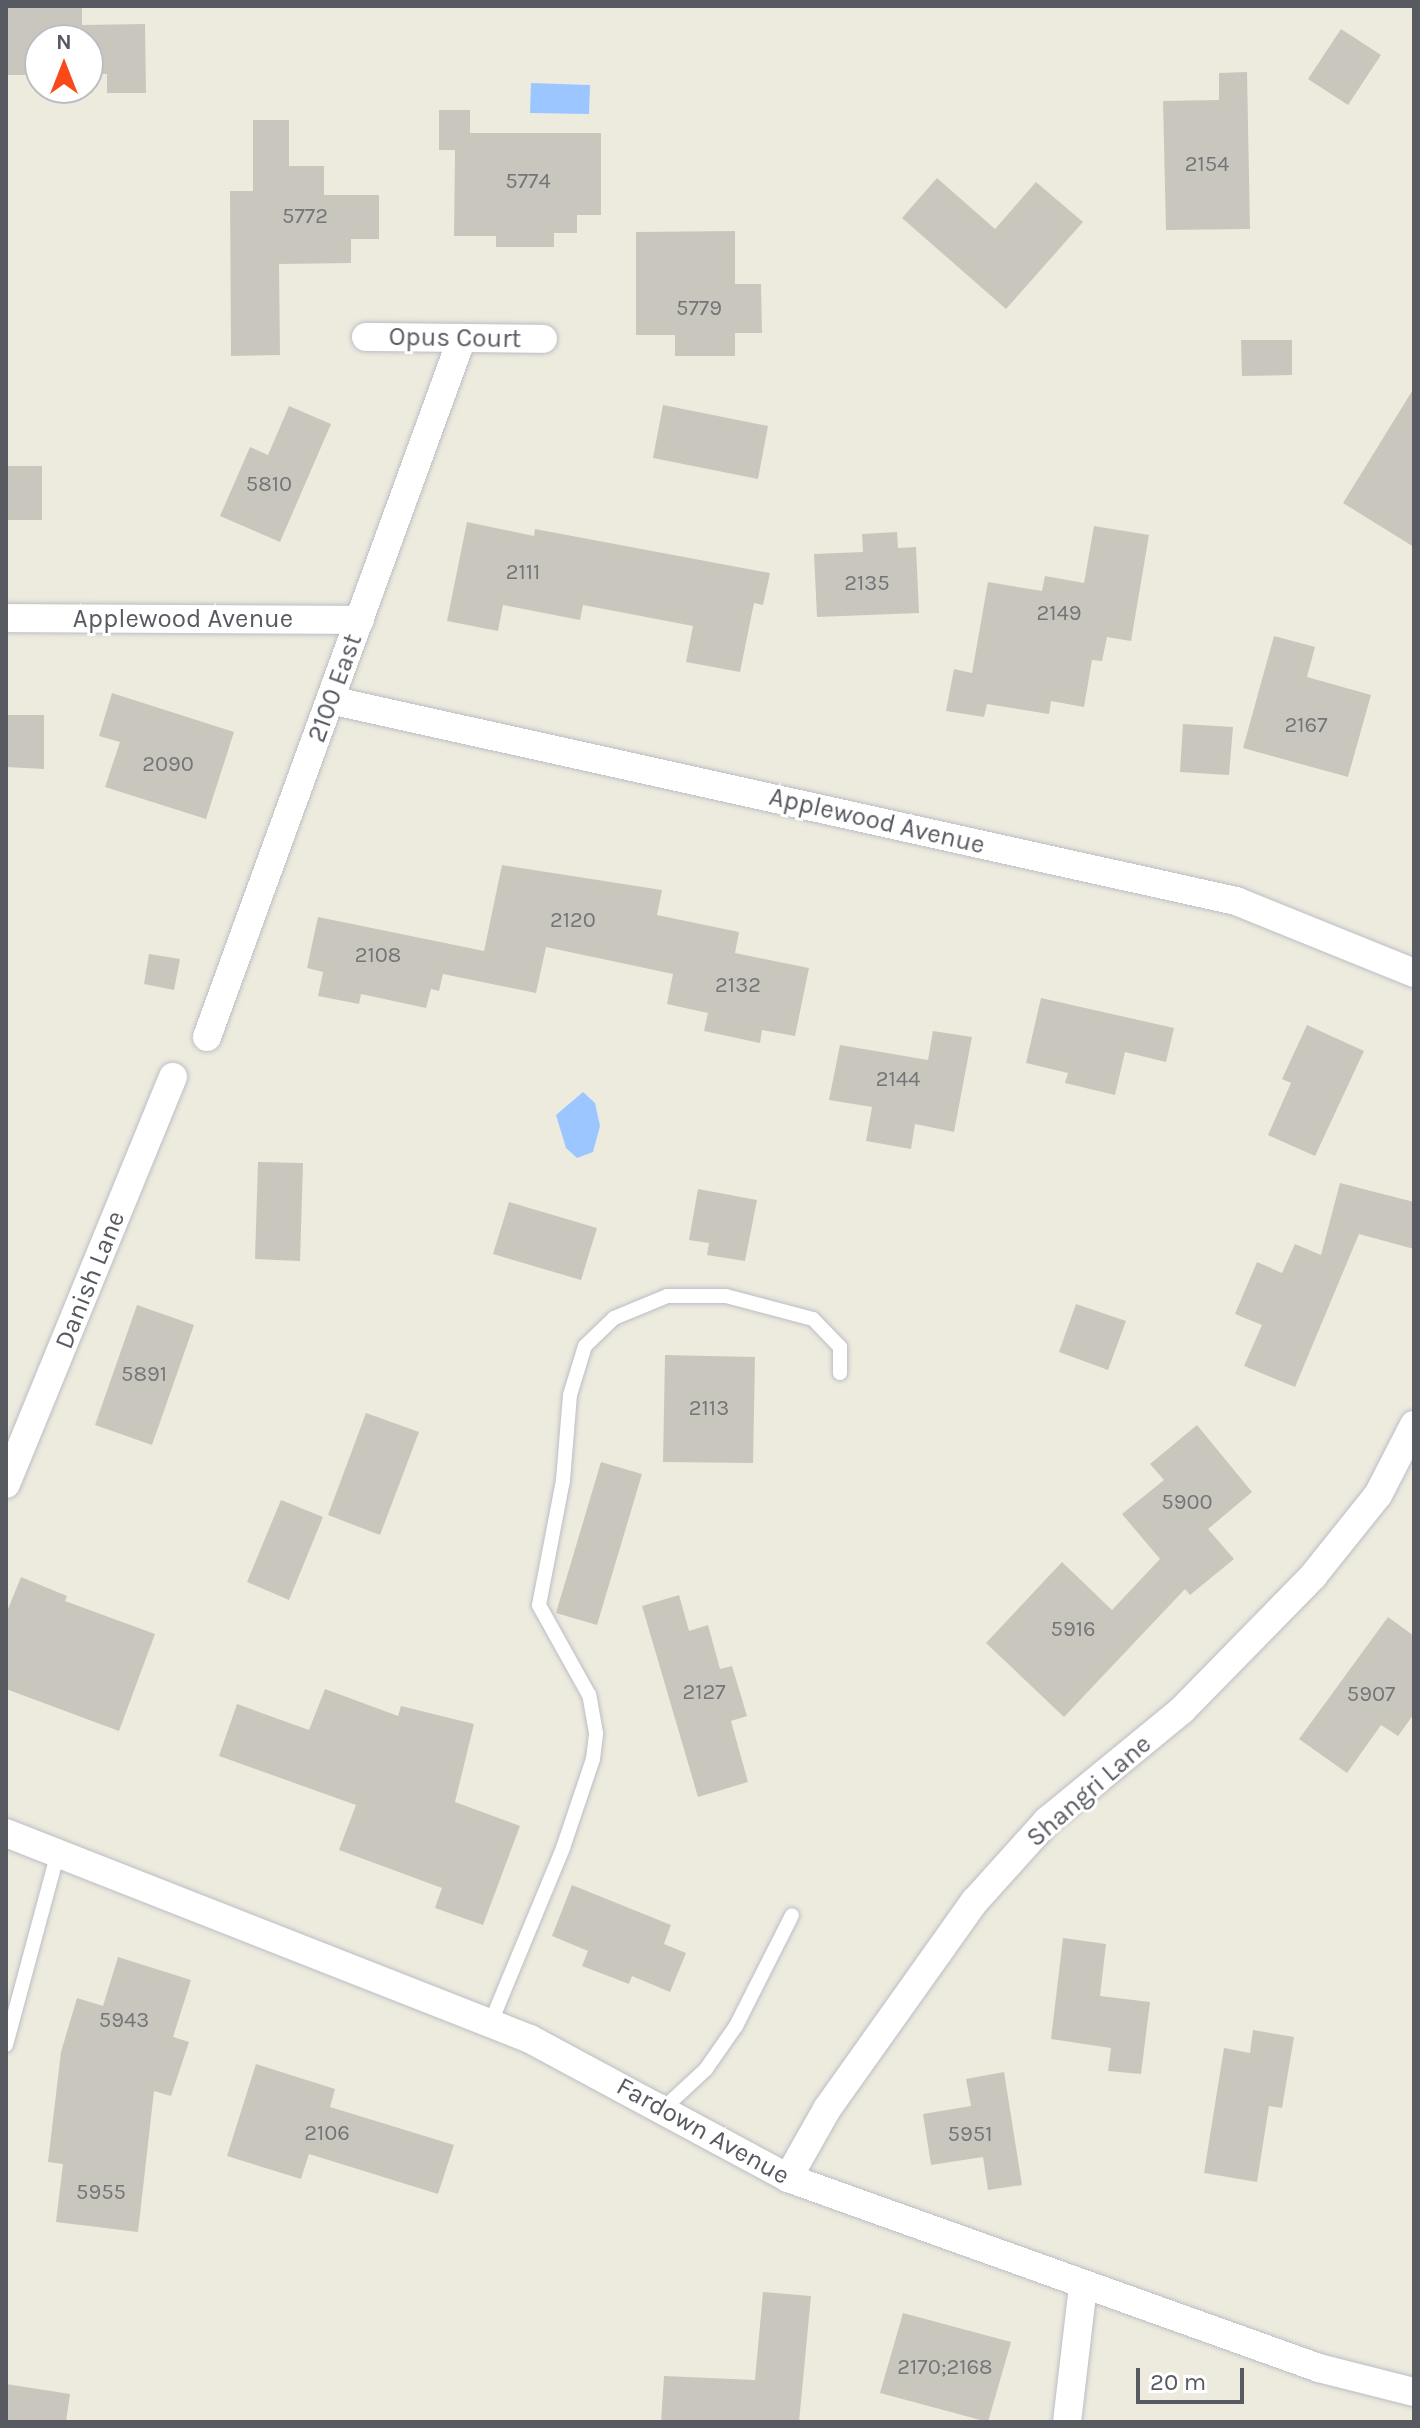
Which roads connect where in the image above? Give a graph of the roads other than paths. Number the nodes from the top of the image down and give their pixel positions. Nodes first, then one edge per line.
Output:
1 (366, 337) dead end
2 (462, 338) junction
3 (543, 339) dead end
4 (6, 618) edge
5 (360, 620) junction
6 (330, 700) junction
7 (1414, 973) edge
8 (207, 1037) dead end
9 (173, 1077) dead end
10 (840, 1373) dead end
11 (1414, 1425) edge
12 (6, 1484) edge
13 (6, 1833) edge
14 (58, 1852) junction
15 (792, 1915) dead end
16 (491, 2022) junction
17 (6, 2045) edge
18 (663, 2109) junction
19 (788, 2178) junction
20 (1083, 2286) junction
21 (1414, 2392) edge
22 (1067, 2422) edge

1 - 2 street, Opus Court
2 - 3 street, Opus Court
2 - 5 street, 2100 East
4 - 5 street, Applewood Avenue
5 - 6 street, 2100 East
6 - 7 street, Applewood Avenue
6 - 8 street, 2100 East
9 - 12 street, Danish Lane
10 - 16 lane
11 - 19 street, Shangri Lane
13 - 14 street, Fardown Avenue
14 - 16 street, Fardown Avenue
14 - 17 lane
15 - 18 lane
16 - 18 street, Fardown Avenue
18 - 19 street, Fardown Avenue
19 - 20 street, Fardown Avenue
20 - 21 street, Fardown Avenue
20 - 22 street

